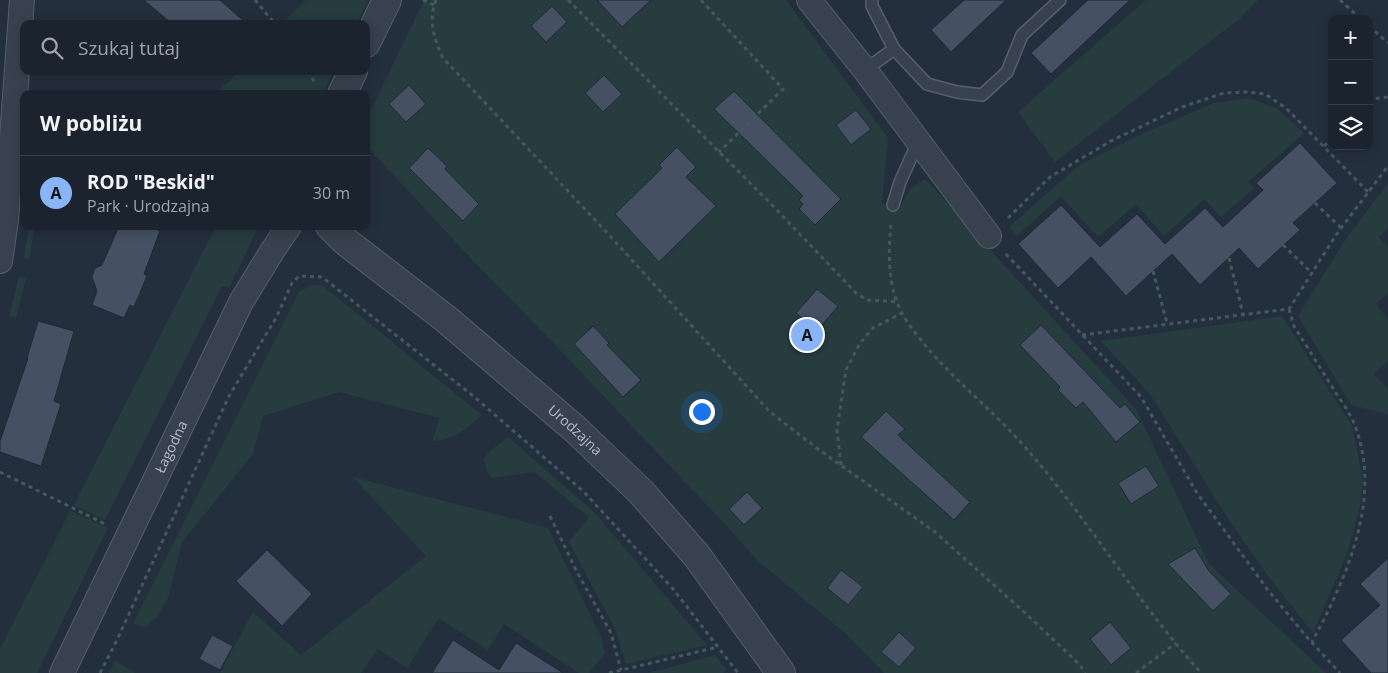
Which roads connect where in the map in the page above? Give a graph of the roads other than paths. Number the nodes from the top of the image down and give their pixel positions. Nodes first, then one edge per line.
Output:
1 (22, 0) edge
2 (387, 0) edge
3 (809, 0) edge
4 (872, 0) edge
5 (1060, 0) edge
6 (21, 20) edge
7 (20, 28) edge
8 (370, 36) edge
9 (894, 49) junction
10 (865, 70) junction
11 (351, 75) edge
12 (344, 90) edge
13 (918, 142) junction
14 (893, 205) dead end
15 (286, 230) edge
16 (334, 230) edge
17 (989, 236) road end
18 (0, 261) edge
19 (62, 673) edge
20 (781, 673) edge

1 - 6 street
2 - 8 street
3 - 10 street
4 - 9 lane
5 - 9 lane
7 - 18 street
9 - 10 lane
10 - 13 street
11 - 12 street
13 - 14 lane
13 - 17 street
15 - 19 street, Łagodna
16 - 20 street, Urodzajna

